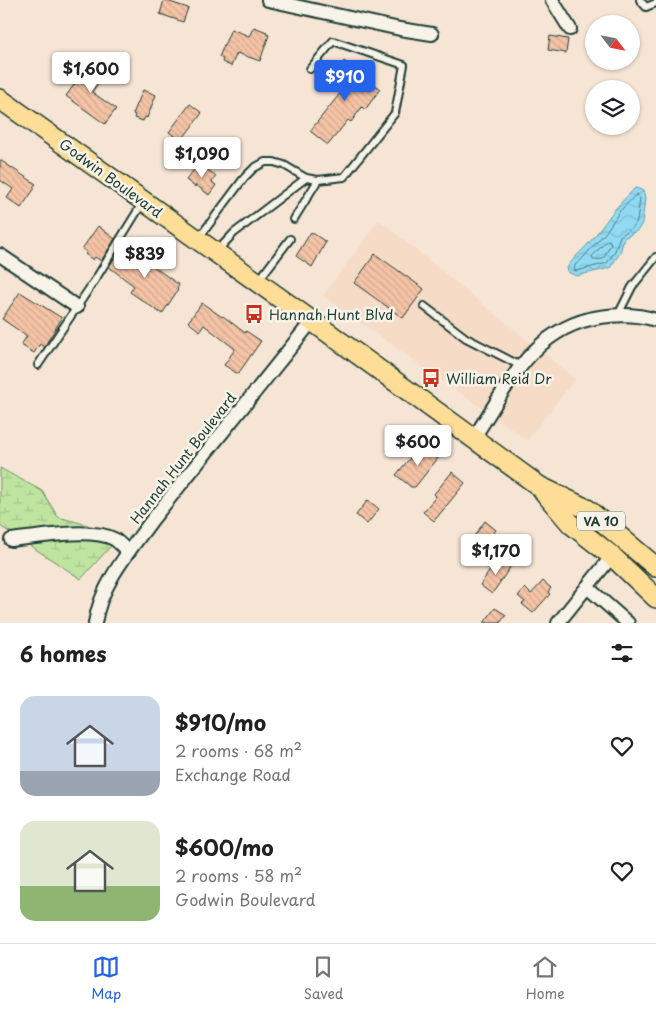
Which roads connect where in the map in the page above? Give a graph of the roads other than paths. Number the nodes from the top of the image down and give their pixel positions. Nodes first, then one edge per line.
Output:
1 (268, 0) edge
2 (552, 0) edge
3 (640, 0) edge
4 (656, 2) edge
5 (307, 4) edge
6 (570, 29) dead end
7 (432, 34) dead end
8 (310, 69) dead end
9 (0, 100) edge
10 (306, 178) junction
11 (318, 180) junction
12 (143, 201) junction
13 (294, 219) dead end
14 (290, 239) dead end
15 (198, 240) junction
16 (215, 252) junction
17 (0, 255) edge
18 (656, 257) edge
19 (258, 282) junction
20 (424, 306) dead end
21 (77, 308) junction
22 (618, 315) junction
23 (656, 320) edge
24 (312, 321) junction
25 (38, 365) dead end
26 (521, 366) junction
27 (473, 439) junction
28 (539, 486) junction
29 (11, 540) dead end
30 (128, 552) junction
31 (612, 556) junction
32 (656, 567) edge
33 (587, 587) junction
34 (656, 598) edge
35 (95, 623) edge
36 (558, 623) edge
37 (628, 623) edge

1 - 5 street
2 - 6 street
3 - 4 lane
5 - 7 street
8 - 11 lane
9 - 12 main road, Godwin Boulevard / VA 10
10 - 11 lane
10 - 15 lane
10 - 16 lane
11 - 13 lane
12 - 15 main road, Godwin Boulevard / VA 10
12 - 21 lane
14 - 19 lane
15 - 16 main road, Godwin Boulevard / VA 10
16 - 19 main road, Godwin Boulevard / VA 10
17 - 21 street
18 - 22 lane
19 - 24 main road, Godwin Boulevard / VA 10
20 - 26 lane
21 - 25 lane
22 - 23 street
22 - 26 street
24 - 27 main road, Godwin Boulevard / VA 10
24 - 30 street, Hannah Hunt Boulevard
26 - 27 street
27 - 28 main road, Godwin Boulevard / VA 10
28 - 31 main road, Godwin Boulevard / VA 10
28 - 32 main road, Godwin Boulevard / VA 10
29 - 30 street
30 - 35 street, Hannah Hunt Boulevard
31 - 33 street
31 - 34 main road, Godwin Boulevard / VA 10
33 - 36 street
33 - 37 street

